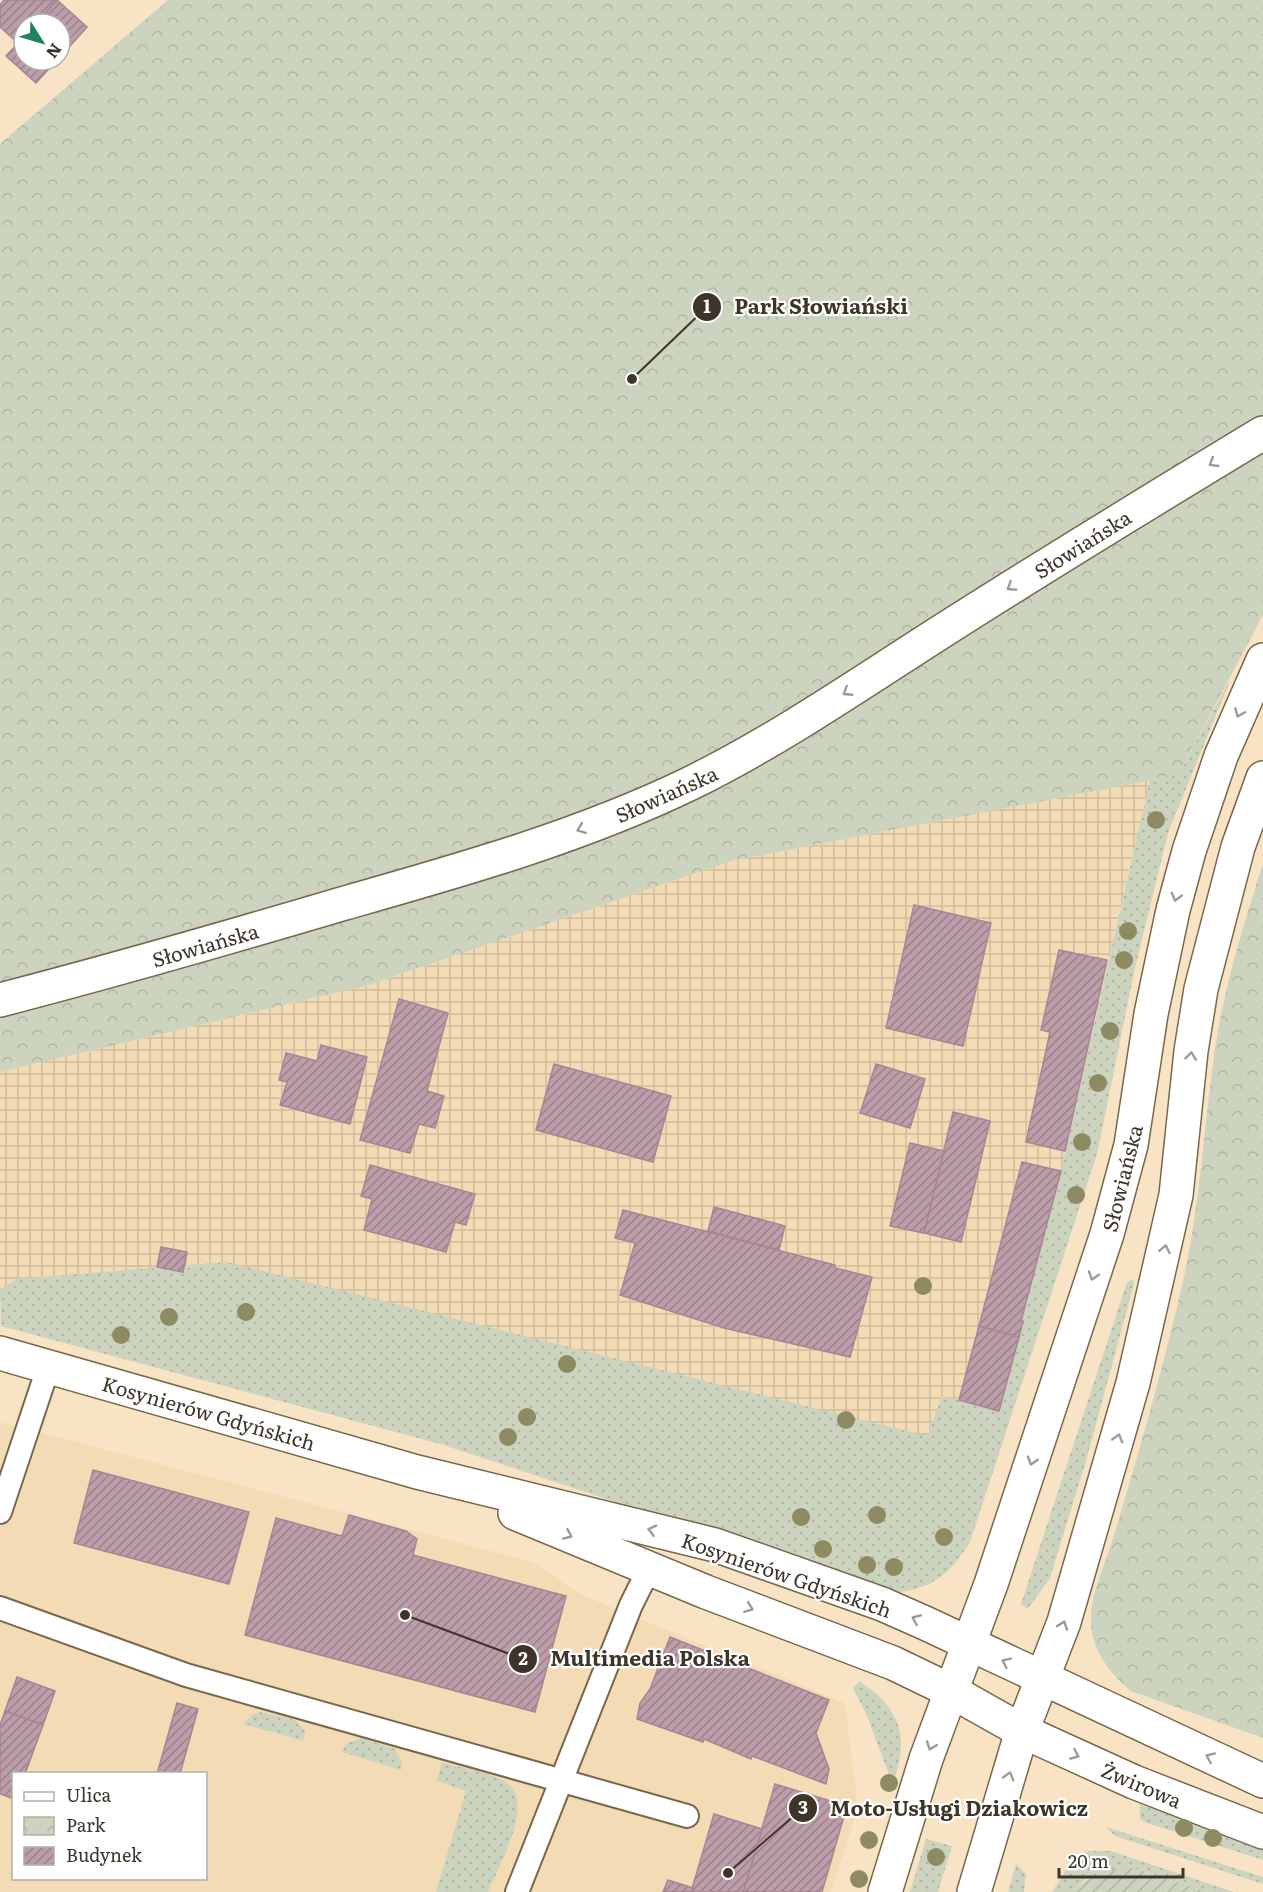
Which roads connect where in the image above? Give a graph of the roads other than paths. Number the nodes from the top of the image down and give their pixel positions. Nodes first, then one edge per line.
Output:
1 (1263, 433) edge
2 (1263, 660) edge
3 (1263, 778) edge
4 (0, 1000) edge
5 (0, 1353) edge
6 (49, 1365) junction
7 (417, 1472) junction
8 (0, 1512) edge
9 (650, 1569) junction
10 (0, 1608) edge
11 (969, 1644) junction
12 (1042, 1680) junction
13 (951, 1691) junction
14 (1022, 1731) junction
15 (563, 1779) junction
16 (1263, 1781) edge
17 (687, 1816) dead end
18 (1263, 1832) edge
19 (517, 1892) edge
20 (885, 1892) edge
21 (974, 1892) edge

1 -> 4 street, Słowiańska
2 -> 11 street, Słowiańska
12 -> 3 street
5 - 6 street, Kosynierów Gdyńskich
6 - 7 street, Kosynierów Gdyńskich
6 - 8 lane
7 -> 9 street, Kosynierów Gdyńskich
11 -> 7 street, Kosynierów Gdyńskich
9 -> 13 street, Kosynierów Gdyńskich
9 - 15 lane
10 - 15 lane
12 -> 11 street, Kosynierów Gdyńskich
11 - 13 street, Słowiańska
12 - 14 street
16 -> 12 street
13 - 14 street, Kosynierów Gdyńskich
13 -> 20 street, Słowiańska
14 -> 18 street, Żwirowa
21 -> 14 street
15 - 17 lane
15 - 19 lane

